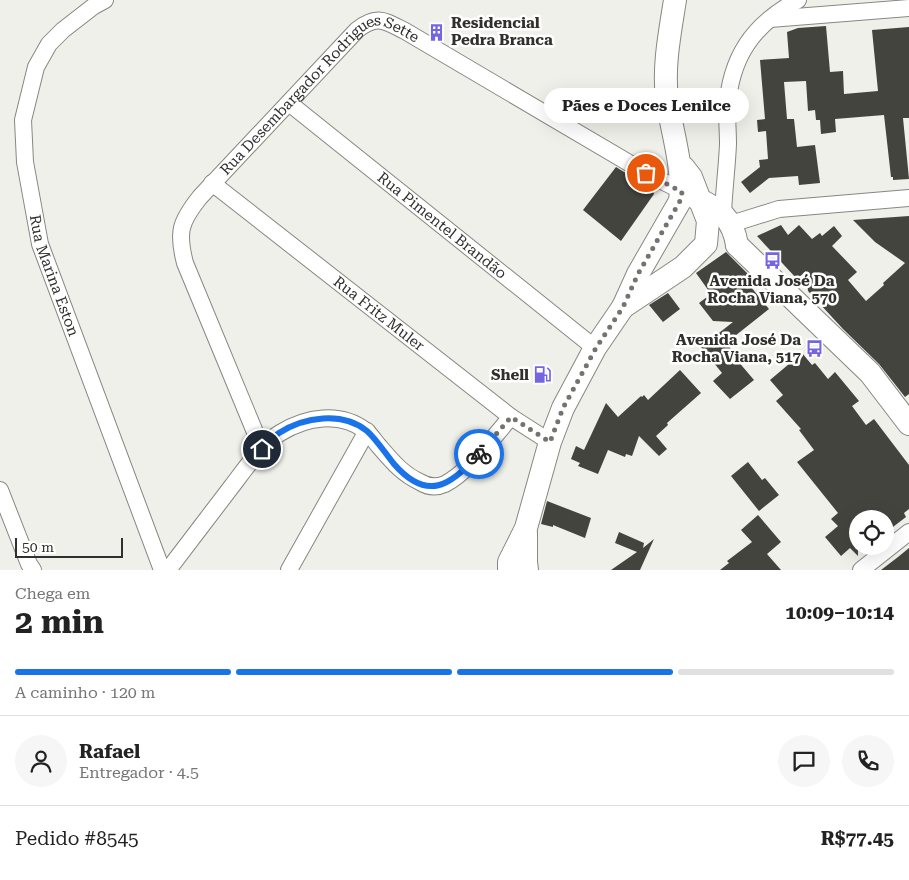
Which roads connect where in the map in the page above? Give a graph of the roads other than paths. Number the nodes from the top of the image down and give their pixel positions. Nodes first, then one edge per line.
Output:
1 (105, 0) edge
2 (676, 0) edge
3 (798, 0) edge
4 (909, 8) edge
5 (768, 19) junction
6 (289, 103) junction
7 (212, 183) junction
8 (690, 195) junction
9 (909, 198) edge
10 (730, 227) junction
11 (665, 228) junction
12 (702, 247) junction
13 (623, 307) junction
14 (596, 348) junction
15 (511, 417) junction
16 (909, 424) edge
17 (366, 431) junction
18 (550, 442) junction
19 (262, 449) junction
20 (0, 490) edge
21 (909, 532) edge
22 (517, 567) edge
23 (291, 569) edge
24 (33, 570) edge
25 (162, 570) edge
26 (168, 570) edge
27 (861, 570) edge

1 - 25 street, Rua Marina Eston
2 - 8 main road
3 - 5 street
4 - 5 street
5 - 10 street
6 - 7 street, Rua Desembargador Rodrigues Sette
6 - 8 street, Rua Desembargador Rodrigues Sette
6 - 14 street, Rua Pimentel Brandão
7 - 15 street, Rua Fritz Muler
7 - 19 street, Rua Desembargador Rodrigues Sette
8 - 10 main road
8 - 11 main road
8 - 12 main road
9 - 10 street
10 - 12 main road
10 - 16 main road
11 - 12 main road
11 - 13 main road
12 - 13 main road
13 - 14 main road
14 - 18 main road
15 - 17 street
15 - 18 street, Rua Fritz Muler
17 - 19 street
17 - 23 street
18 - 22 main road
19 - 26 street
20 - 24 street
21 - 27 street

